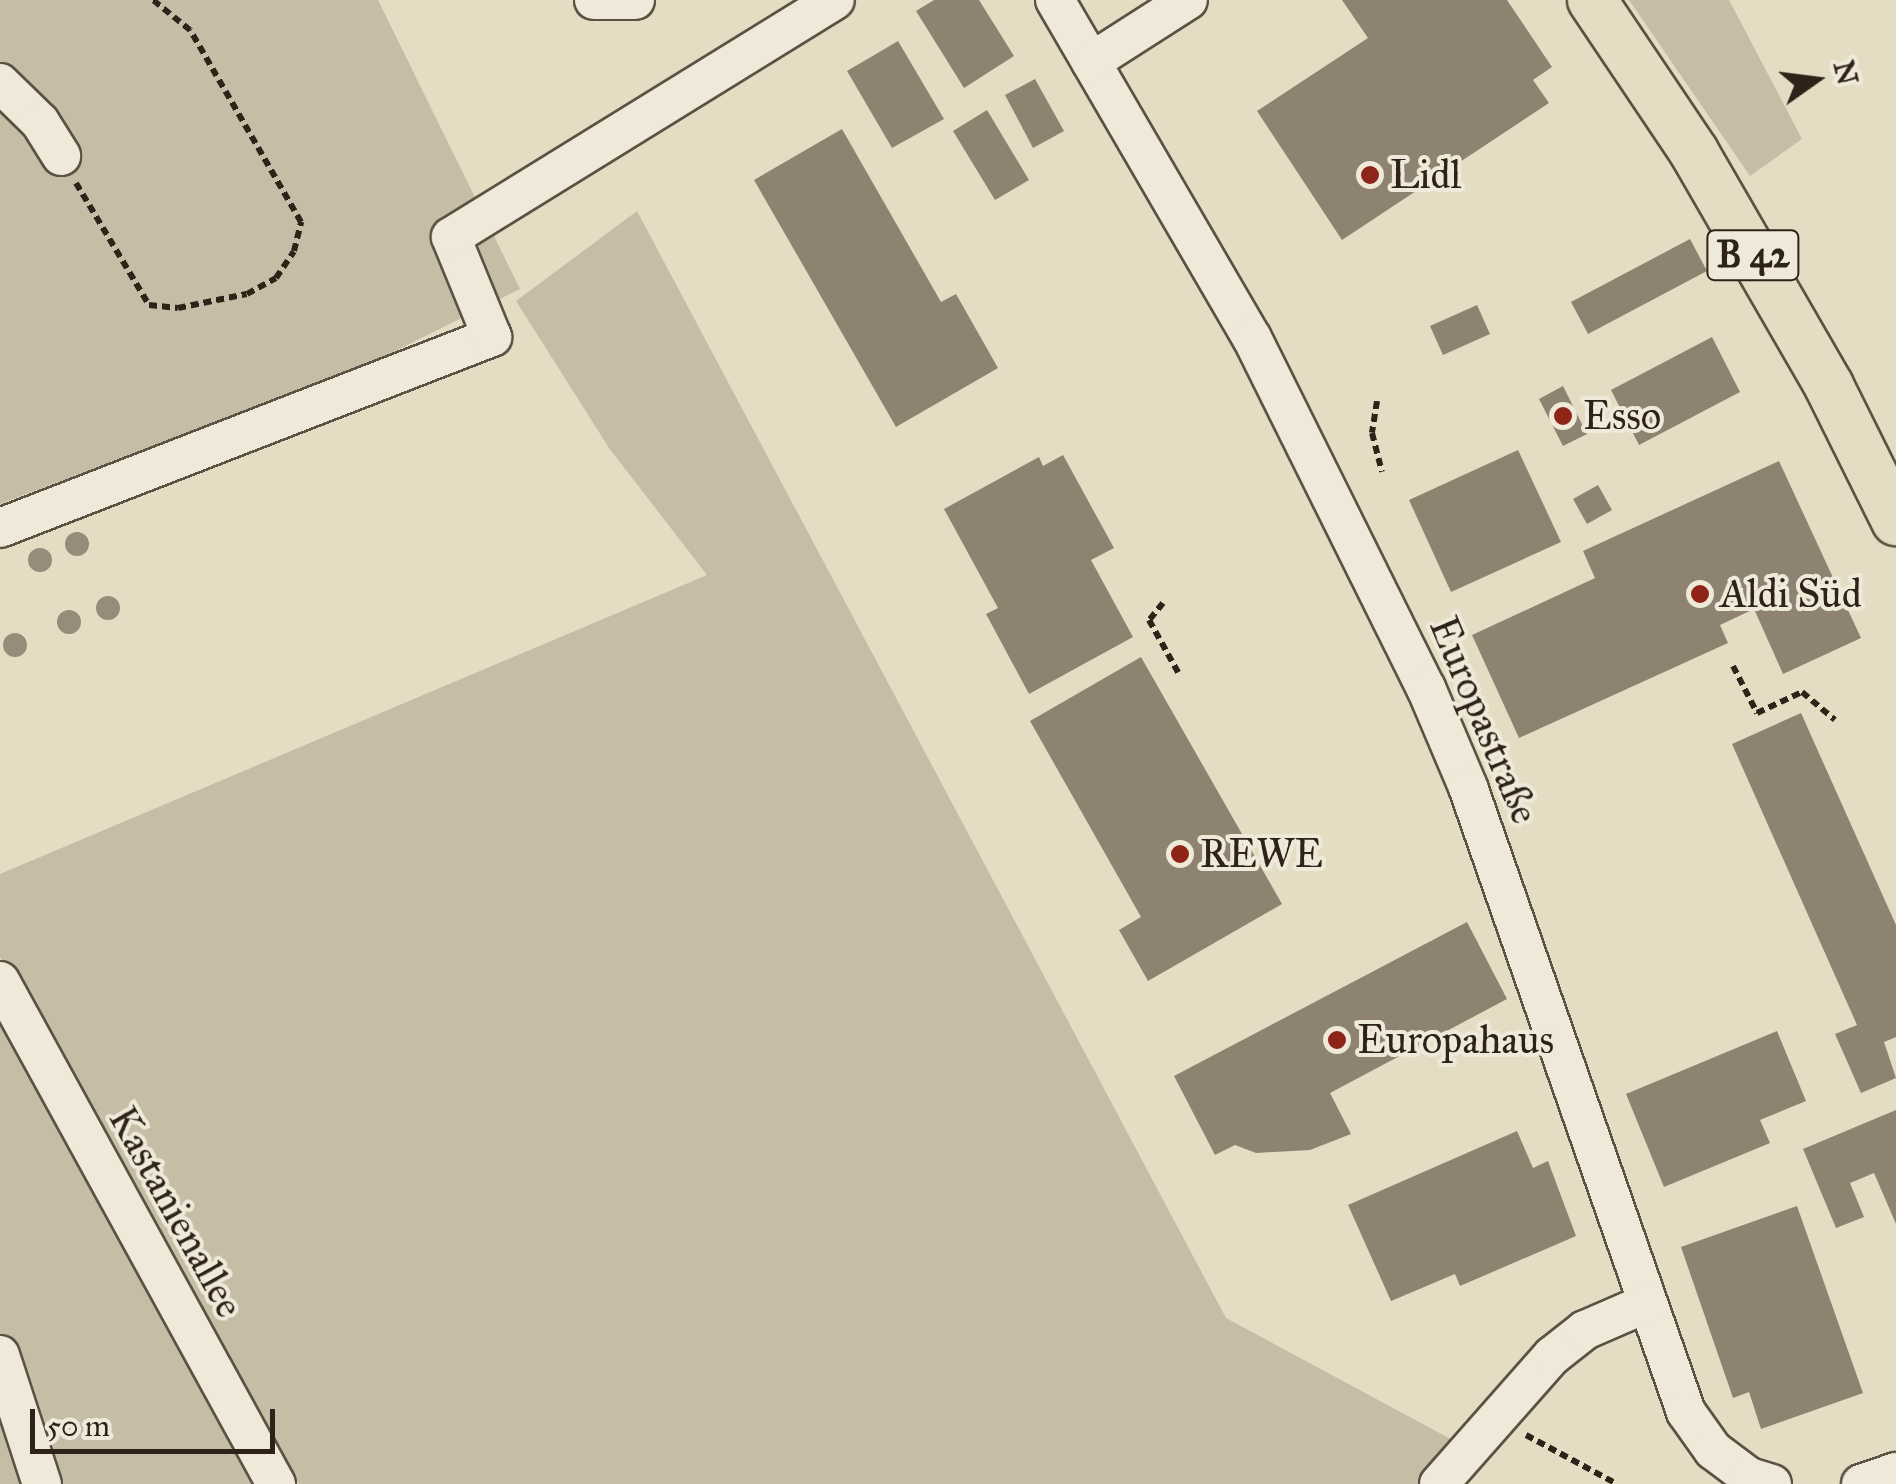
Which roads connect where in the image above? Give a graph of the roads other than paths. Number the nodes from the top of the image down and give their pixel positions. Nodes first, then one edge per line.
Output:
1 (594, 0) edge
2 (635, 0) edge
3 (836, 0) edge
4 (1056, 0) edge
5 (1188, 0) edge
6 (1592, 0) edge
7 (1090, 62) junction
8 (0, 83) edge
9 (60, 156) road end
10 (1896, 521) edge
11 (0, 528) edge
12 (0, 982) edge
13 (1647, 1303) junction
14 (0, 1355) edge
15 (1896, 1472) edge
16 (42, 1484) edge
17 (276, 1484) edge
18 (1438, 1484) edge
19 (1772, 1484) edge
20 (1862, 1484) edge

1 - 2 street
3 - 11 street
4 - 7 street, Europastraße
5 - 7 street
6 - 10 main road, B 42
7 - 13 street, Europastraße
8 - 9 street
12 - 17 street, Kastanienallee
13 - 18 street
13 - 19 street, Europastraße
14 - 16 street
15 - 20 street

